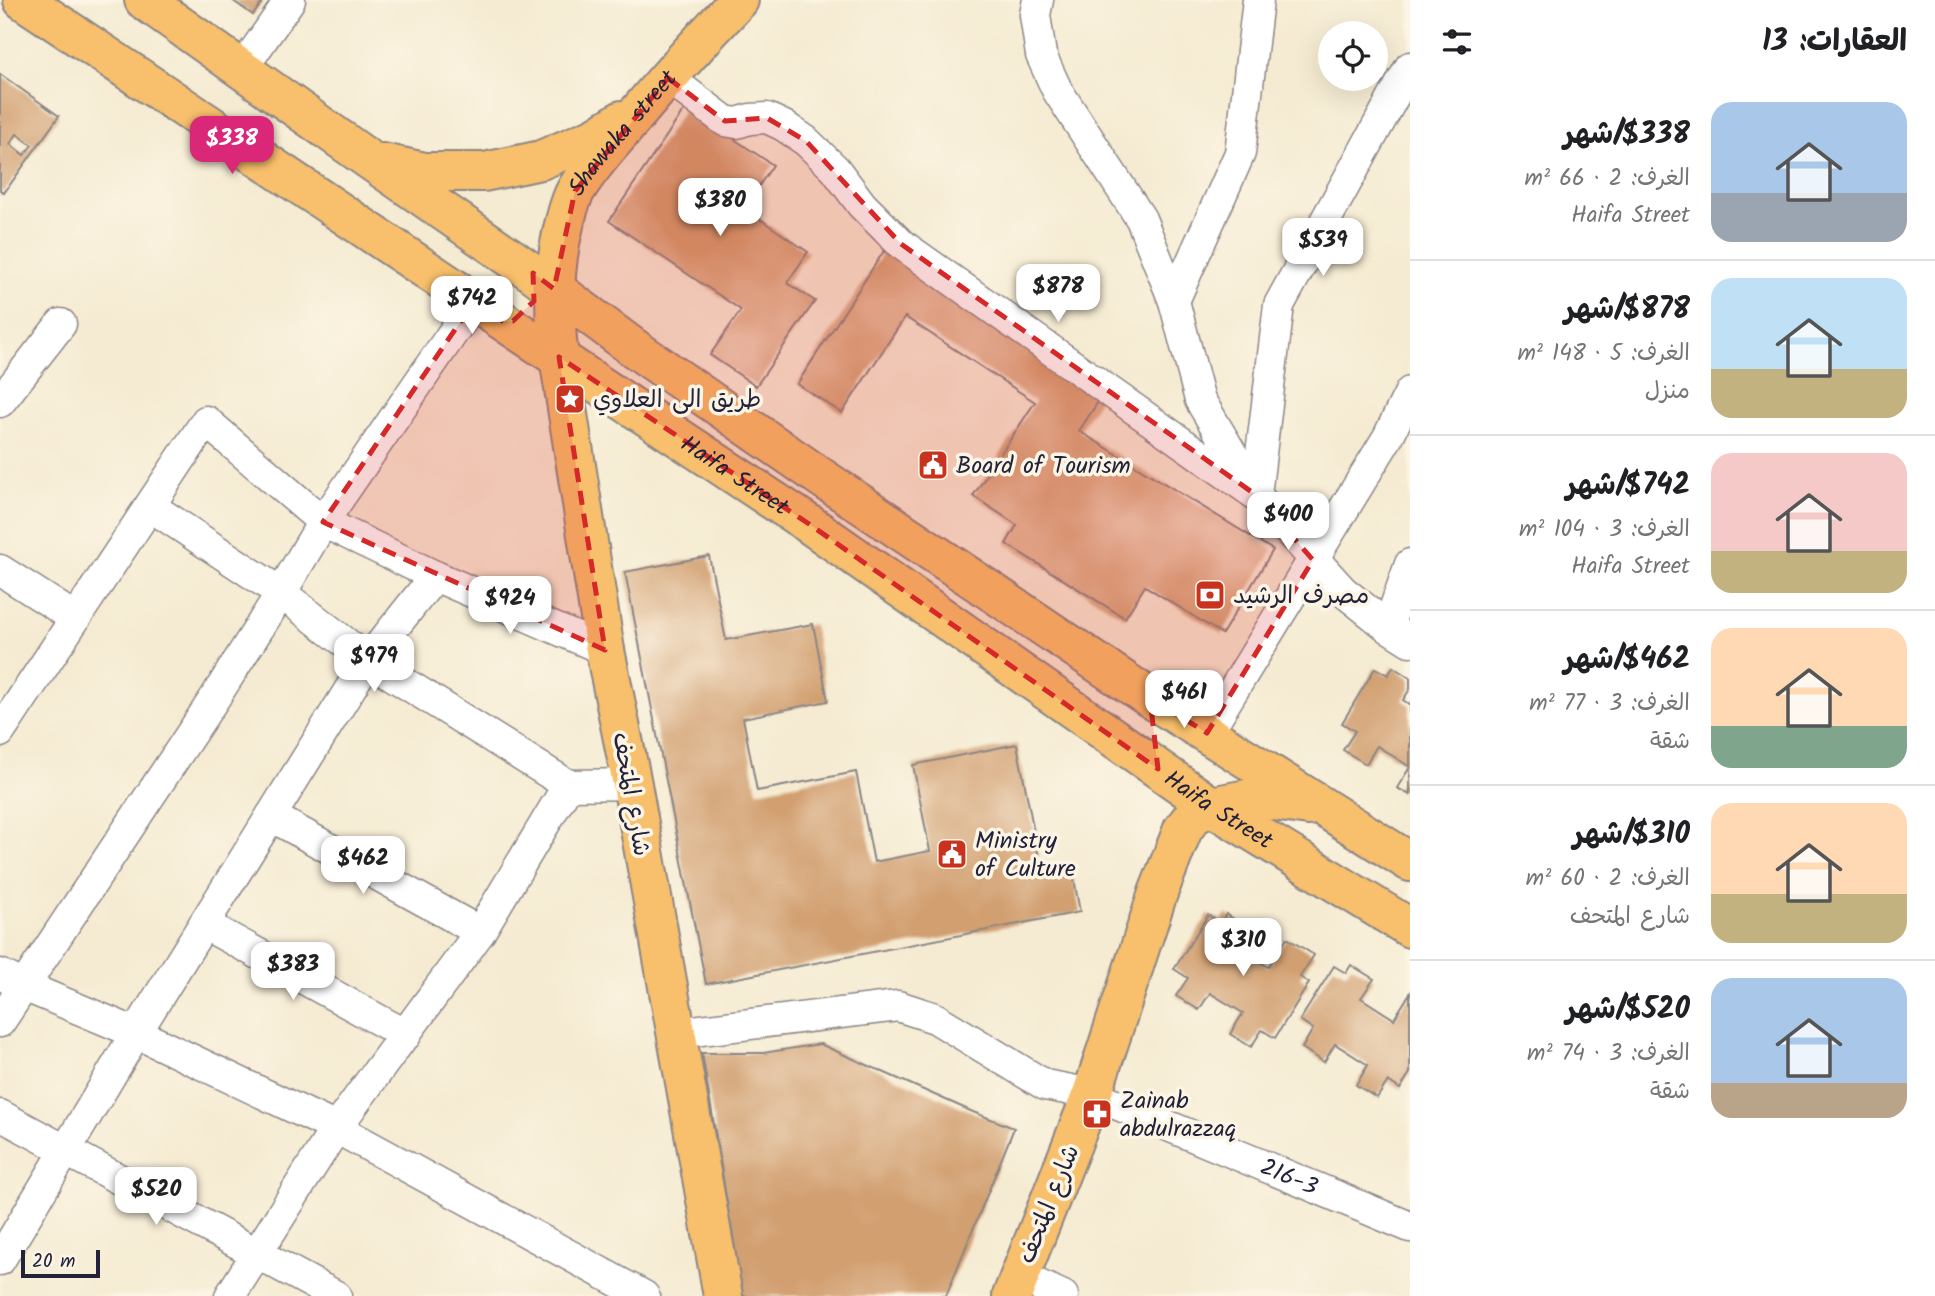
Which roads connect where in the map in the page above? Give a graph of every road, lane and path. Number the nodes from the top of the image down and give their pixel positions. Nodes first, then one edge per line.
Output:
1 (23, 0) edge
2 (144, 0) edge
3 (290, 0) edge
4 (739, 0) edge
5 (1038, 0) edge
6 (1258, 0) edge
7 (1410, 67) edge
8 (242, 69) junction
9 (656, 92) junction
10 (368, 159) junction
11 (544, 281) junction
12 (1174, 301) junction
13 (489, 312) junction
14 (61, 324) dead end
15 (634, 348) junction
16 (559, 357) junction
17 (1410, 392) edge
18 (0, 401) edge
19 (1256, 495) junction
20 (150, 506) junction
21 (323, 522) junction
22 (1314, 559) junction
23 (1410, 564) edge
24 (0, 570) edge
25 (435, 576) junction
26 (281, 593) junction
27 (75, 618) junction
28 (1399, 634) edge
29 (605, 650) junction
30 (368, 660) junction
31 (1150, 698) junction
32 (0, 732) edge
33 (1206, 733) junction
34 (1158, 769) junction
35 (632, 784) junction
36 (568, 785) junction
37 (1211, 806) junction
38 (1325, 809) junction
39 (271, 816) junction
40 (1410, 862) edge
41 (1158, 893) junction
42 (204, 924) junction
43 (1410, 928) edge
44 (480, 932) junction
45 (12, 980) edge
46 (0, 1022) edge
47 (136, 1033) junction
48 (676, 1033) junction
49 (406, 1035) junction
50 (1091, 1094) junction
51 (0, 1115) edge
52 (337, 1128) junction
53 (66, 1149) junction
54 (1410, 1227) edge
55 (258, 1254) junction
56 (0, 1260) edge
57 (1016, 1286) edge
58 (230, 1296) edge
59 (336, 1296) edge
60 (644, 1296) edge
61 (723, 1296) edge
62 (1063, 1296) edge

1 - 13 main road, Haifa Street
2 - 8 main road, Haifa Street
3 - 8 street
4 - 9 main road, Shawaka street
5 - 12 street
6 - 12 street
7 - 19 street
8 - 10 main road, Haifa Street
9 - 10 main road
9 - 11 main road, Shawaka street
9 - 19 street
10 - 11 main road, Haifa Street
11 - 13 main road
11 - 15 main road, Haifa Street
11 - 16 main road, شارع المتحف
12 - 19 street
13 - 16 main road, Haifa Street
13 - 21 street
14 - 18 street
15 - 16 main road
15 - 31 main road, Haifa Street
16 - 29 main road, شارع المتحف
16 - 34 main road, Haifa Street
17 - 22 street
19 - 22 street
20 - 21 street
20 - 26 street
20 - 27 street
21 - 25 street
21 - 26 street
22 - 28 street
22 - 33 street
23 - 28 street
24 - 27 street
25 - 29 street
25 - 30 street
26 - 30 street
26 - 45 street
27 - 32 street
29 - 35 main road, شارع المتحف
30 - 36 street
30 - 39 street
31 - 33 main road, Haifa Street
31 - 34 main road
33 - 38 main road, Haifa Street
34 - 37 main road, Haifa Street
34 - 41 main road
35 - 36 street
35 - 48 main road, شارع المتحف
36 - 44 street
37 - 38 main road
37 - 41 main road, شارع المتحف
37 - 43 main road, Haifa Street
38 - 40 main road, Haifa Street
39 - 42 street
39 - 44 street
41 - 50 main road, شارع المتحف
42 - 47 street
42 - 49 street
44 - 49 street
45 - 46 street
45 - 47 street
47 - 52 street
47 - 53 street
48 - 50 street, 216-3
48 - 61 main road, شارع المتحف
49 - 52 street
50 - 54 street, 216-3
50 - 57 main road, شارع المتحف
51 - 53 street
52 - 55 street
52 - 60 street
53 - 55 street
53 - 56 street
55 - 58 street
55 - 59 street
57 - 62 street

